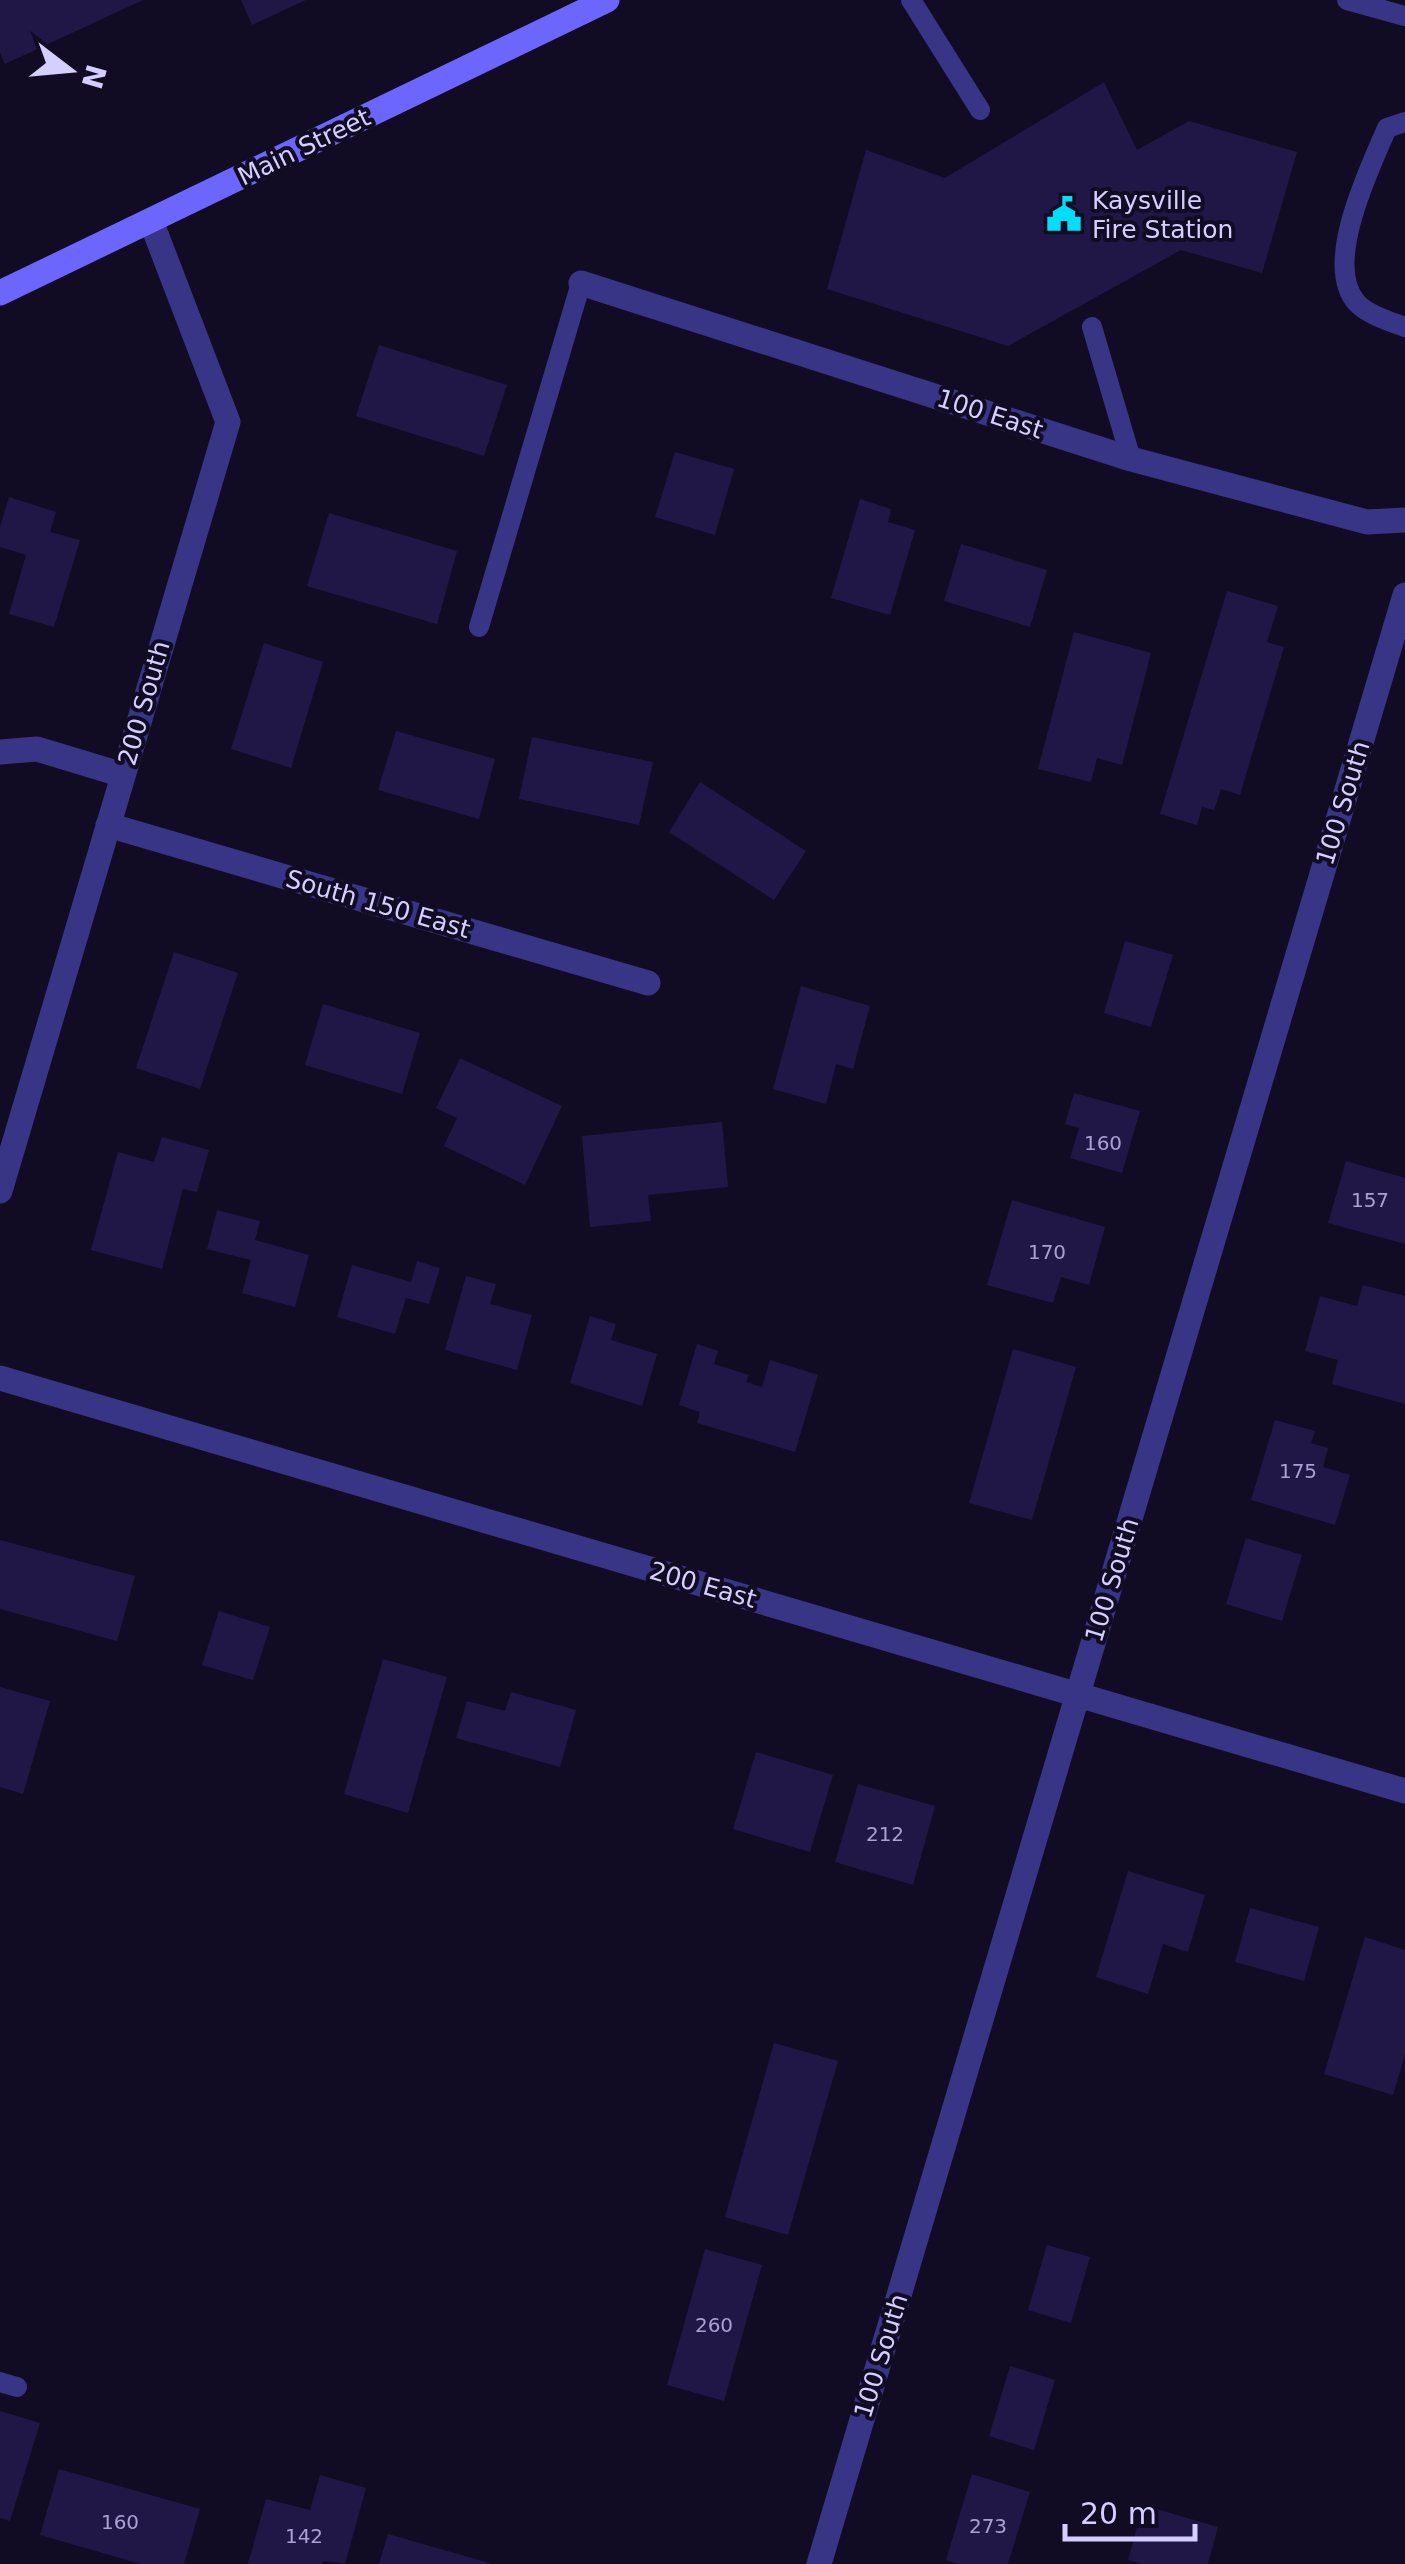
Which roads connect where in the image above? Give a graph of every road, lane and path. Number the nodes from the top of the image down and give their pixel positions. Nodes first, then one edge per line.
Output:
1 (607, 0) edge
2 (911, 0) edge
3 (1347, 0) edge
4 (1405, 16) edge
5 (980, 110) dead end
6 (1405, 122) edge
7 (152, 221) junction
8 (581, 283) joint
9 (0, 293) edge
10 (1092, 327) dead end
11 (1405, 327) edge
12 (1131, 459) junction
13 (1405, 520) edge
14 (1405, 596) edge
15 (479, 627) dead end
16 (0, 752) edge
17 (123, 775) junction
18 (108, 824) junction
19 (648, 983) dead end
20 (0, 1191) edge
21 (0, 1378) edge
22 (1078, 1695) junction
23 (1405, 1791) edge
24 (819, 2564) edge

1 - 7 main road, Main Street
2 - 5 lane
3 - 4 lane
6 - 11 lane
7 - 9 main road, Main Street
7 - 17 street, 200 South
8 - 12 street, 100 East
8 - 15 lane
10 - 12 lane
12 - 13 street, 100 East
14 - 22 street, 100 South
16 - 17 street
17 - 18 street, 200 South
18 - 19 street, South 150 East
18 - 20 street, 200 South
21 - 22 street, 200 East
22 - 23 street, 200 East
22 - 24 street, 100 South

